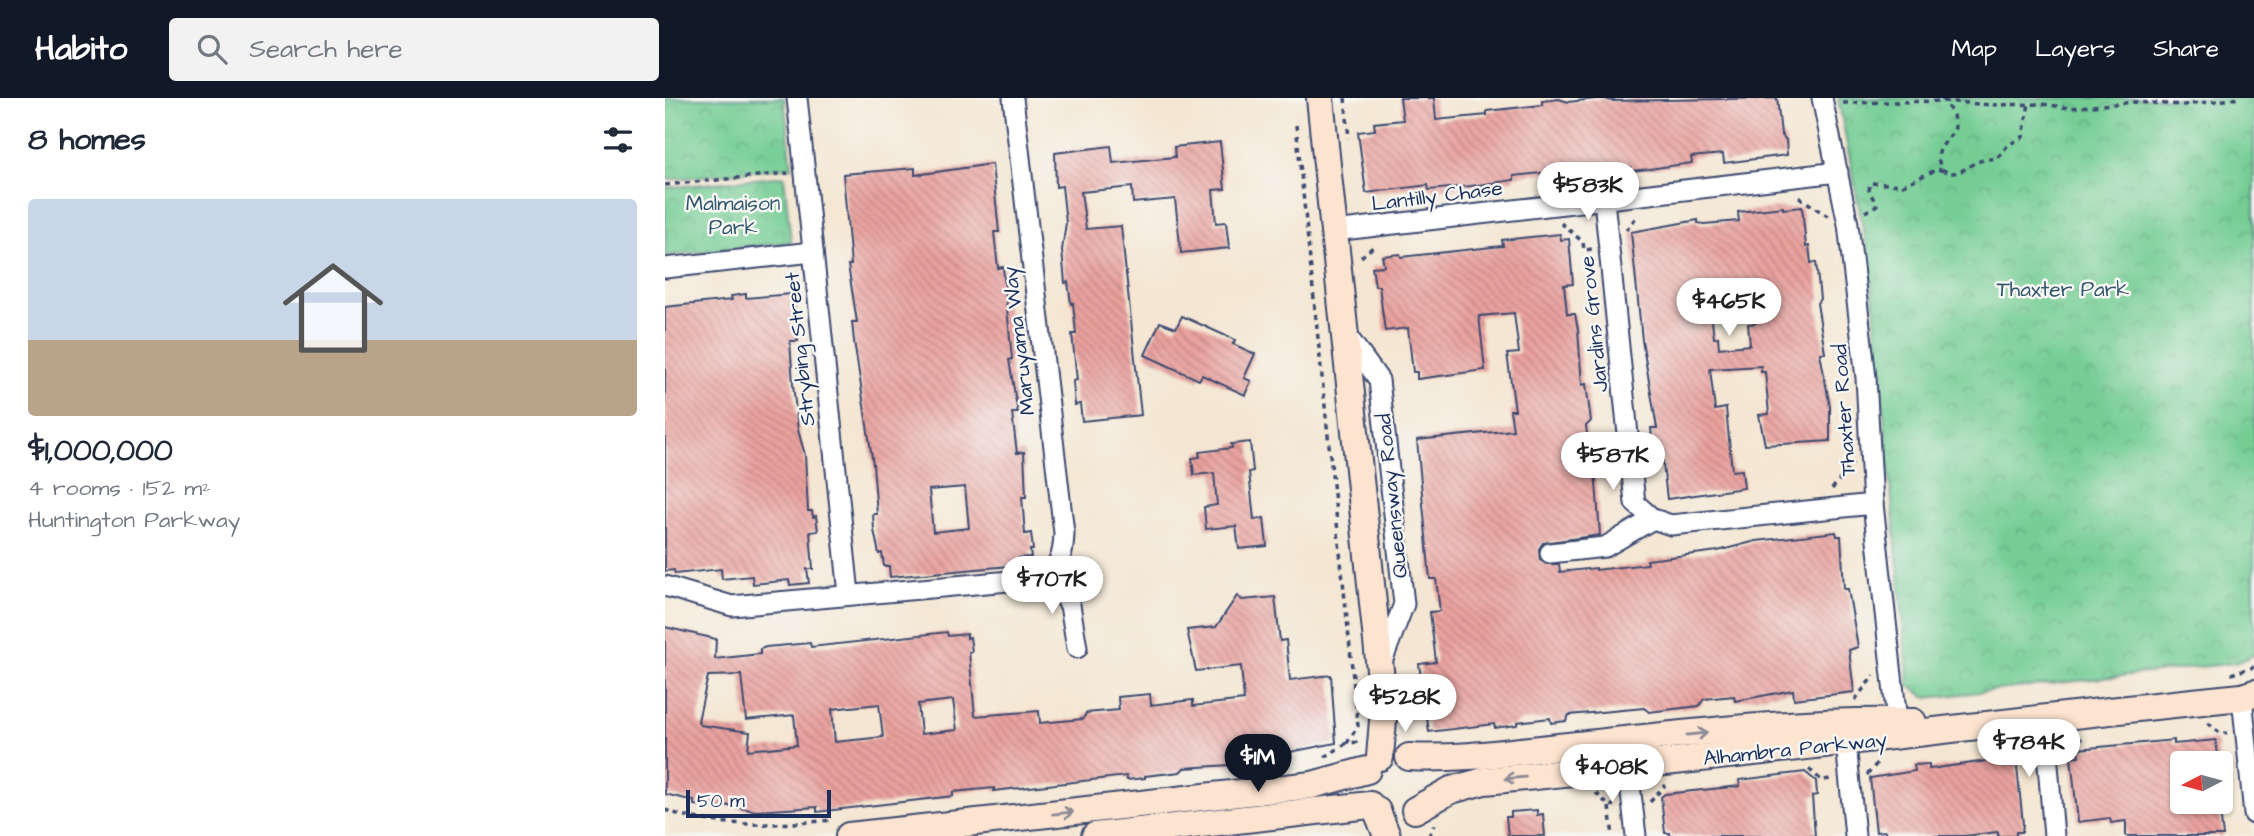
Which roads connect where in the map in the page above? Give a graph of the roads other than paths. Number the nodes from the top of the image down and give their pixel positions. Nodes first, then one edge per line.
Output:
1 (797, 98) edge
2 (1013, 98) edge
3 (1320, 98) edge
4 (1831, 100) edge
5 (1838, 172) junction
6 (1604, 200) junction
7 (1346, 230) junction
8 (813, 252) junction
9 (665, 268) edge
10 (1873, 504) junction
11 (1653, 519) junction
12 (1550, 553) dead end
13 (1049, 574) junction
14 (665, 586) edge
15 (849, 594) junction
16 (1077, 648) dead end
17 (2248, 695) edge
18 (2044, 719) junction
19 (1898, 722) junction
20 (1959, 724) junction
21 (1846, 743) junction
22 (1388, 755) junction
23 (1628, 767) junction
24 (1148, 804) junction
25 (1374, 808) junction
26 (2254, 814) edge
27 (1408, 820) edge
28 (924, 832) edge
29 (1152, 833) edge
30 (849, 836) edge
31 (1095, 836) edge
32 (1387, 836) edge
33 (1636, 836) edge
34 (1856, 836) edge
35 (2054, 836) edge

1 - 8 street, Strybing Street
2 - 13 street, Maruyama Way
3 - 7 street, Queensway Road
4 - 5 street, Thaxter Road
5 - 6 street, Lantilly Chase
5 - 10 street, Thaxter Road
6 - 7 street, Lantilly Chase
6 - 11 street, Jardins Grove
7 - 22 street, Queensway Road
8 - 9 street
8 - 15 street, Strybing Street
10 - 11 street
10 - 19 street, Thaxter Road
11 - 12 street
13 - 15 street
13 - 16 street
14 - 15 street
17 - 18 street, Alhambra Parkway
17 - 26 street
18 - 20 street, Alhambra Parkway
18 - 35 street
19 - 20 street, Alhambra Parkway
22 -> 19 street, Alhambra Parkway
20 - 21 street, Alhambra Parkway
21 - 23 street, Alhambra Parkway
21 - 34 street
22 - 24 street, Alhambra Parkway
22 - 25 street
22 - 27 street
23 -> 27 street, Alhambra Parkway
23 - 33 street
28 -> 24 street, Alhambra Parkway
24 - 29 street
25 - 27 street
25 - 29 street
25 - 32 street
28 - 30 street, Alhambra Parkway
29 - 31 street

